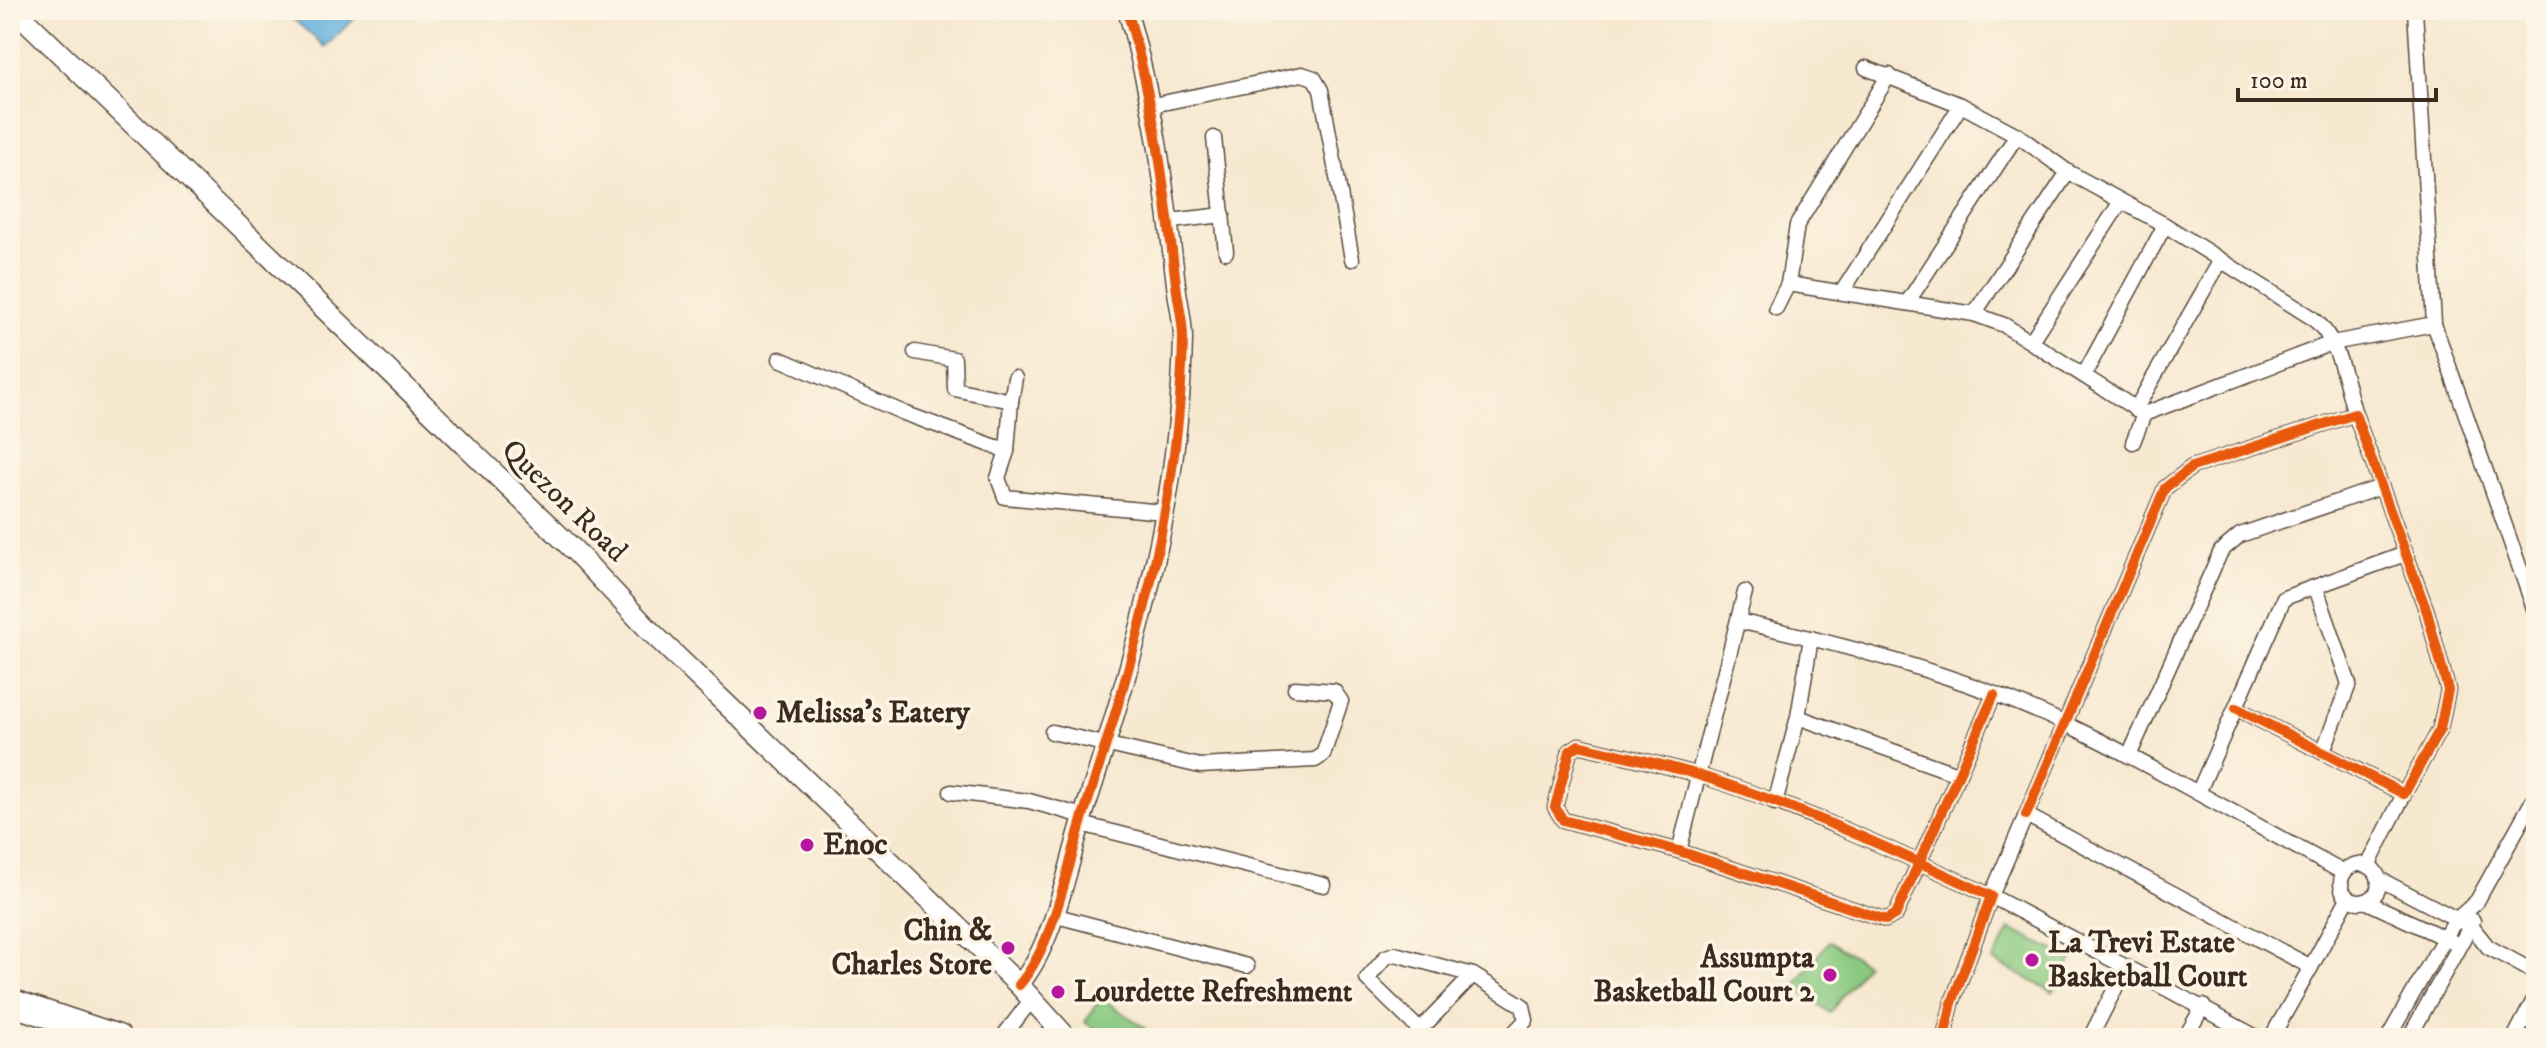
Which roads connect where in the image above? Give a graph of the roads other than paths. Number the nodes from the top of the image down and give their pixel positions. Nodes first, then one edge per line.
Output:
1 (15, 10) edge
2 (1127, 10) edge
3 (2415, 10) edge
4 (1866, 68) dead end
5 (1889, 75) junction
6 (1153, 105) junction
7 (1961, 105) junction
8 (2017, 135) junction
9 (1214, 138) dead end
10 (2068, 172) junction
11 (2120, 203) junction
12 (1223, 215) junction
13 (1171, 221) junction
14 (2165, 225) junction
15 (1226, 252) dead end
16 (1352, 259) dead end
17 (2221, 260) junction
18 (1788, 284) junction
19 (1842, 292) junction
20 (1907, 303) junction
21 (1776, 308) dead end
22 (1974, 314) junction
23 (2434, 324) junction
24 (2031, 341) junction
25 (2332, 343) junction
26 (915, 352) dead end
27 (780, 359) dead end
28 (2084, 375) junction
29 (1015, 378) dead end
30 (1011, 401) junction
31 (2140, 412) junction
32 (2355, 414) junction
33 (2133, 442) dead end
34 (1007, 451) junction
35 (2381, 487) junction
36 (1163, 512) junction
37 (2405, 554) junction
38 (2316, 588) junction
39 (1745, 592) dead end
40 (2536, 614) edge
41 (1738, 621) junction
42 (1811, 638) junction
43 (1295, 688) dead end
44 (1994, 695) junction
45 (2236, 708) junction
46 (1798, 717) junction
47 (2067, 724) junction
48 (1052, 732) dead end
49 (1106, 745) junction
50 (2323, 751) junction
51 (2129, 756) junction
52 (1957, 774) junction
53 (1698, 775) junction
54 (951, 792) dead end
55 (2198, 793) junction
56 (2404, 794) junction
57 (2536, 795) edge
58 (1775, 803) junction
59 (2026, 815) junction
60 (1082, 820) junction
61 (1679, 851) junction
62 (1918, 861) junction
63 (2368, 866) junction
64 (2344, 873) junction
65 (2379, 879) junction
66 (1324, 885) dead end
67 (1991, 896) junction
68 (2348, 898) junction
69 (2365, 901) junction
70 (2477, 901) junction
71 (1053, 915) junction
72 (2456, 920) junction
73 (2472, 927) junction
74 (2444, 938) junction
75 (2461, 947) junction
76 (2488, 947) junction
77 (1247, 966) dead end
78 (2126, 967) junction
79 (2311, 967) junction
80 (2536, 973) edge
81 (1473, 975) junction
82 (1025, 992) junction
83 (2536, 996) edge
84 (10, 1002) edge
85 (2203, 1006) junction
86 (1424, 1034) edge
87 (118, 1038) edge
88 (1002, 1038) edge
89 (1067, 1038) edge
90 (1509, 1038) edge
91 (1944, 1038) edge
92 (2090, 1038) edge
93 (2185, 1038) edge
94 (2258, 1038) edge
95 (2271, 1038) edge
96 (2388, 1038) edge
97 (2409, 1038) edge
98 (2514, 1038) edge

1 - 82 main road, Quezon Road
2 - 6 street
3 - 23 street
4 - 5 street
5 - 7 street
5 - 18 street
6 - 13 street
6 - 16 street
7 - 8 street
7 - 19 street
8 - 10 street
8 - 20 street
9 - 12 street
10 - 11 street
10 - 22 street
11 - 14 street
11 - 24 street
12 - 13 street
12 - 15 street
13 - 36 street
14 - 17 street
14 - 28 street
17 - 25 street
17 - 31 street
18 - 19 street
18 - 21 street
19 - 20 street
20 - 22 street
22 - 24 street
23 - 25 street
23 - 40 street
24 - 28 street
25 - 31 street
25 - 32 street
26 - 30 street
27 - 34 street
28 - 31 street
29 - 30 street
30 - 34 street
31 - 33 street
32 - 35 street
32 - 47 street
34 - 36 street
35 - 37 street
35 - 51 street
36 - 49 street
37 - 38 street
37 - 56 street
38 - 45 street
38 - 50 street
39 - 41 street
41 - 42 street
41 - 53 street
42 - 44 street
42 - 46 street
43 - 49 street
44 - 47 street
44 - 52 street
45 - 50 street
45 - 55 street
46 - 52 street
46 - 58 street
47 - 51 street
47 - 59 street
48 - 49 street
49 - 60 street
50 - 56 street
51 - 55 street
52 - 62 street
53 - 58 street
53 - 61 street
53 - 61 street
54 - 60 street
55 - 64 street
56 - 63 street
57 - 70 street
58 - 62 street
59 - 67 street
59 - 79 street
60 - 66 street
60 - 71 street
61 - 62 street
62 - 67 street
63 - 64 street
63 - 65 street
64 - 68 street
65 - 69 street
65 - 72 street
67 - 78 street
67 - 91 street
68 - 69 street
68 - 79 street
69 - 74 street
70 - 72 street
70 - 73 street
71 - 77 street
71 - 82 street
72 - 73 street
72 - 74 street
73 - 75 street
73 - 76 street
74 - 75 street
74 - 96 street
75 - 76 street
75 - 97 street
76 - 80 street
78 - 85 street
78 - 92 street
79 - 95 street
81 - 86 street
81 - 86 street
81 - 90 street
82 - 88 street
82 - 89 main road, Quezon Road
83 - 98 street
84 - 87 highway
85 - 93 street
85 - 94 street

